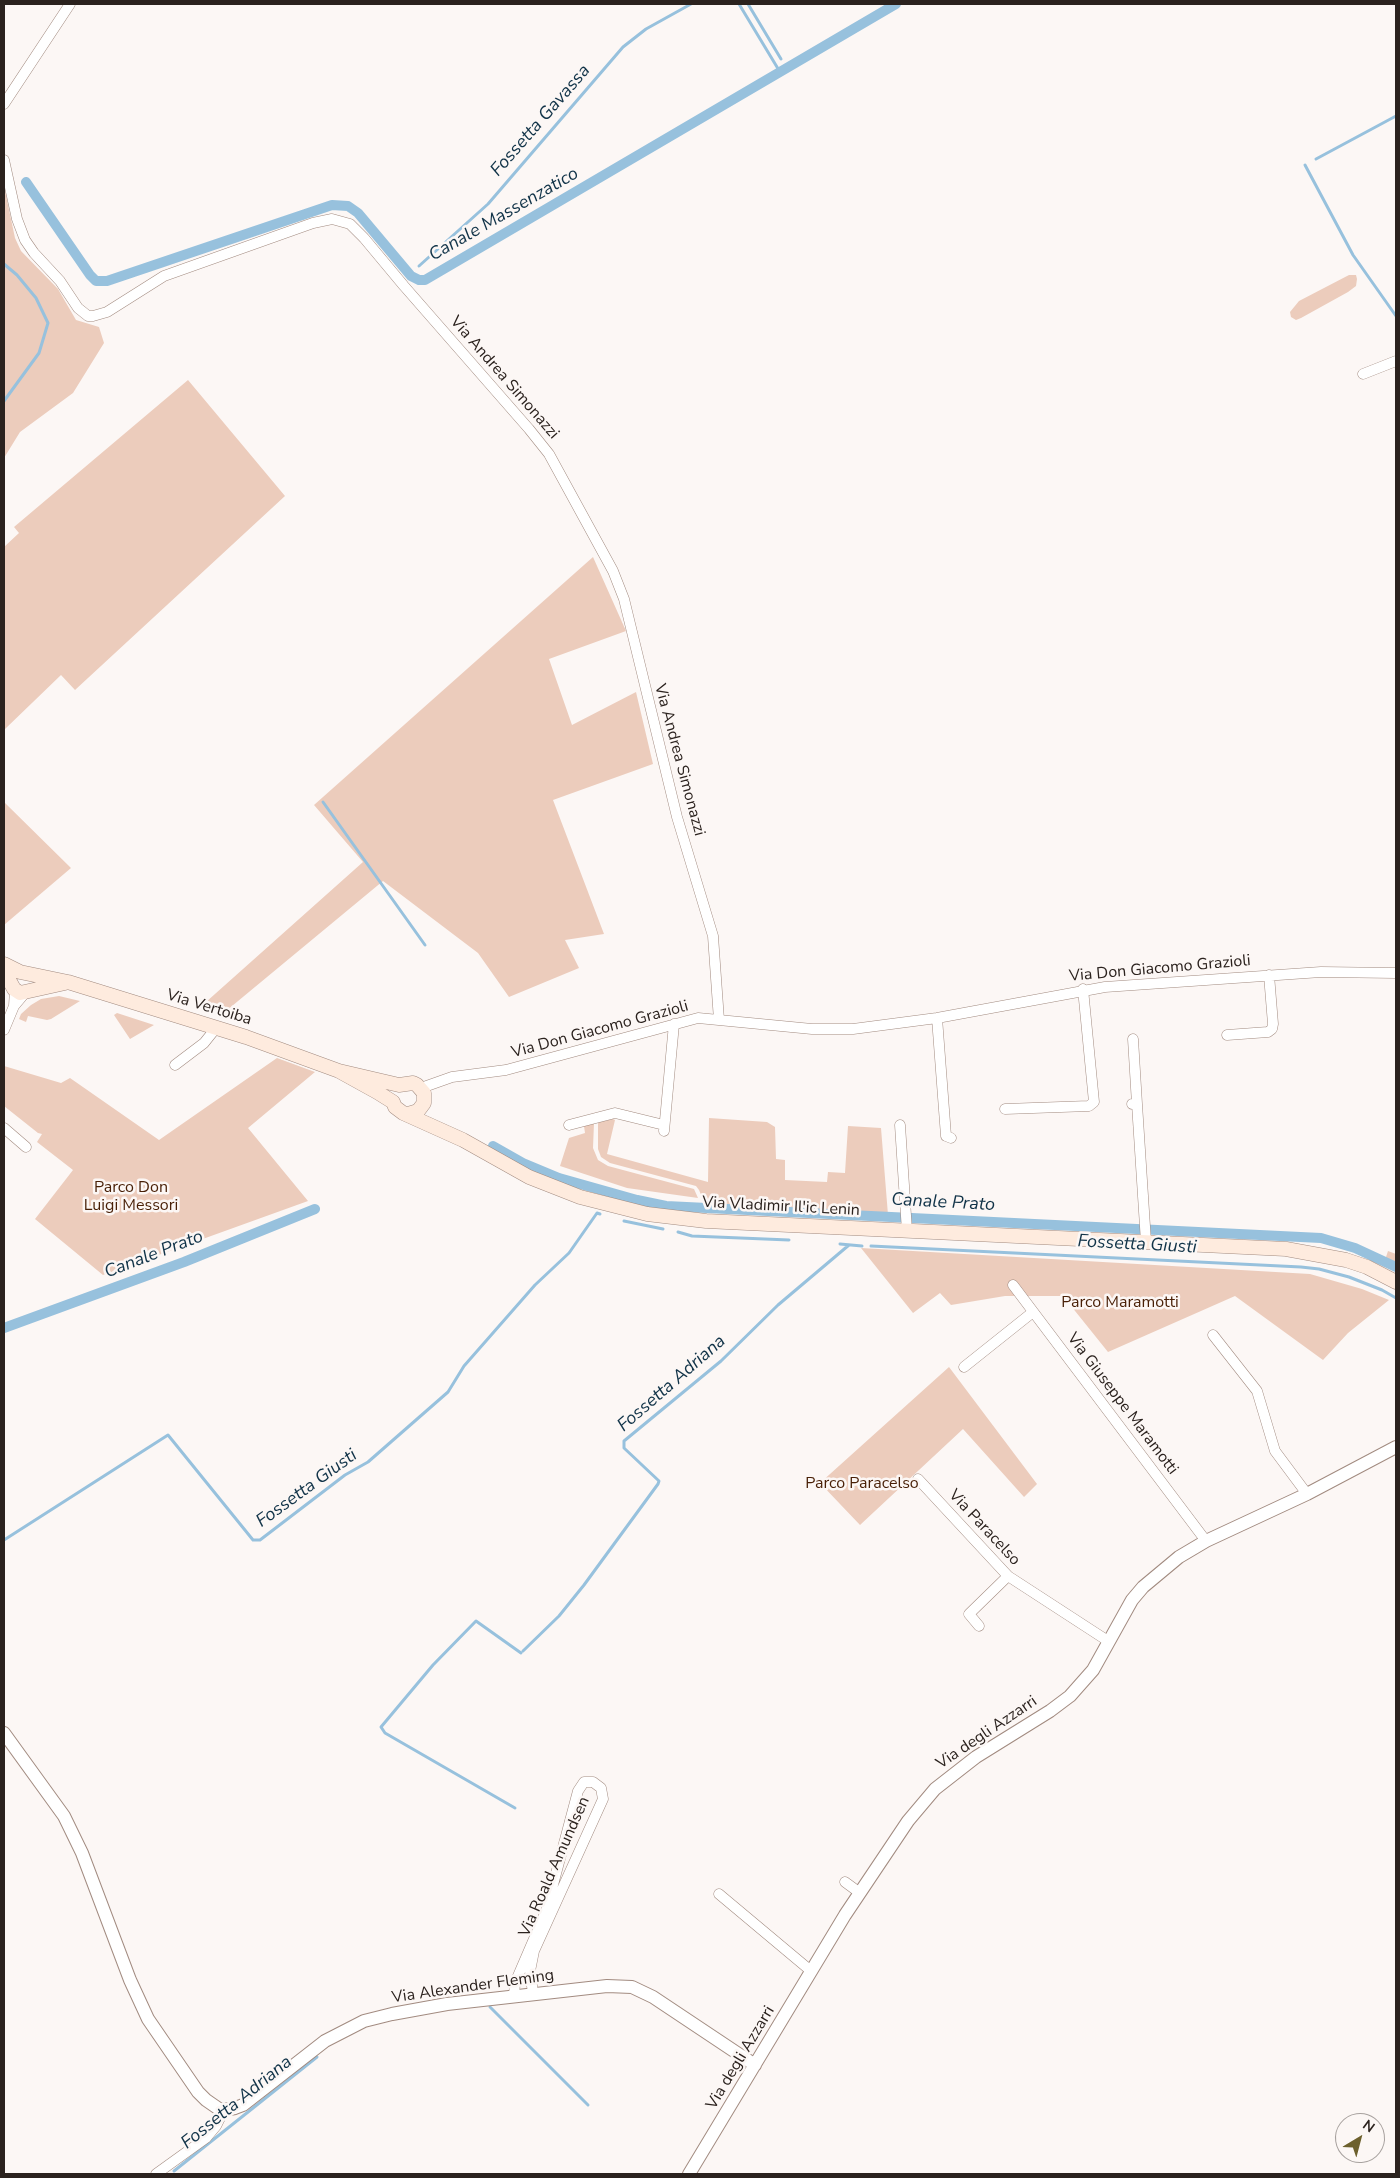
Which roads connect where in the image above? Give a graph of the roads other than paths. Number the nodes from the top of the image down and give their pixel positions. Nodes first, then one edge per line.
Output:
1 (70, 4) edge
2 (4, 104) edge
3 (4, 160) edge
4 (1396, 361) edge
5 (1363, 374) dead end
6 (4, 964) edge
7 (4, 971) edge
8 (25, 973) junction
9 (1396, 973) edge
10 (1269, 975) junction
11 (68, 982) junction
12 (1083, 989) junction
13 (20, 990) junction
14 (937, 1018) junction
15 (720, 1020) junction
16 (674, 1024) junction
17 (216, 1028) junction
18 (4, 1030) edge
19 (1227, 1035) dead end
20 (1132, 1039) dead end
21 (174, 1065) dead end
22 (339, 1071) junction
23 (399, 1085) junction
24 (421, 1088) junction
25 (393, 1102) junction
26 (424, 1103) junction
27 (1005, 1109) dead end
28 (408, 1114) junction
29 (569, 1125) dead end
30 (900, 1125) dead end
31 (4, 1128) edge
32 (446, 1132) junction
33 (951, 1138) dead end
34 (26, 1147) dead end
35 (906, 1225) junction
36 (1146, 1233) junction
37 (1396, 1282) edge
38 (1013, 1285) dead end
39 (1033, 1312) junction
40 (1213, 1335) dead end
41 (964, 1367) dead end
42 (1396, 1447) edge
43 (918, 1479) dead end
44 (1307, 1494) junction
45 (1206, 1541) junction
46 (1008, 1576) junction
47 (979, 1626) dead end
48 (1108, 1642) junction
49 (4, 1733) edge
50 (845, 1882) dead end
51 (860, 1893) junction
52 (720, 1894) dead end
53 (811, 1971) junction
54 (533, 1993) junction
55 (514, 1996) junction
56 (755, 2065) junction
57 (224, 2110) junction
58 (156, 2174) edge
59 (689, 2174) edge

1 - 2 street
3 - 15 street, Via Andrea Simonazzi
4 - 5 street
6 - 8 main road, Via Vertoiba
7 - 13 main road
8 - 11 main road, Via Vertoiba
8 - 13 main road
8 - 13 main road
9 - 10 street, Via Don Giacomo Grazioli
10 - 12 street, Via Don Giacomo Grazioli
10 - 19 street, Via Don Giacomo Grazioli
11 - 13 main road
11 - 17 main road, Via Vertoiba
12 - 14 street, Via Don Giacomo Grazioli
12 - 27 street
13 - 18 street
14 - 15 street, Via Don Giacomo Grazioli
14 - 33 street
15 - 16 street, Via Don Giacomo Grazioli
16 - 24 street, Via Don Giacomo Grazioli
16 - 29 street
17 - 21 street
17 - 22 main road, Via Vertoiba
20 - 36 street
22 - 23 main road
22 - 25 main road, Via Vladimir Il'ic Lenin
23 - 24 main road
23 - 25 main road
24 - 26 main road, Via Vladimir Il'ic Lenin
25 - 28 main road, Via Vladimir Il'ic Lenin
26 - 28 main road
26 - 32 main road, Via Vladimir Il'ic Lenin
28 - 32 main road, Via Vladimir Il'ic Lenin
30 - 35 street
31 - 34 street
32 - 35 main road, Via Vladimir Il'ic Lenin
35 - 36 main road, Via Vladimir Il'ic Lenin
36 - 37 main road, Via Vladimir Il'ic Lenin
38 - 39 street, Via Giuseppe Maramotti
39 - 41 street
39 - 45 street, Via Giuseppe Maramotti
40 - 44 street
42 - 44 street, Via degli Azzarri
43 - 46 street, Via Paracelso
44 - 45 street, Via degli Azzarri
45 - 48 street, Via degli Azzarri
46 - 47 street
46 - 48 street, Via Paracelso
48 - 51 street, Via degli Azzarri
49 - 57 street
50 - 51 street
51 - 53 street, Via degli Azzarri
52 - 53 street
53 - 56 street, Via degli Azzarri
54 - 55 street, Via Alexander Fleming
54 - 55 street, Via Roald Amundsen
54 - 56 street, Via Alexander Fleming
55 - 57 street, Via Alexander Fleming
56 - 59 street, Via degli Azzarri
57 - 58 street

